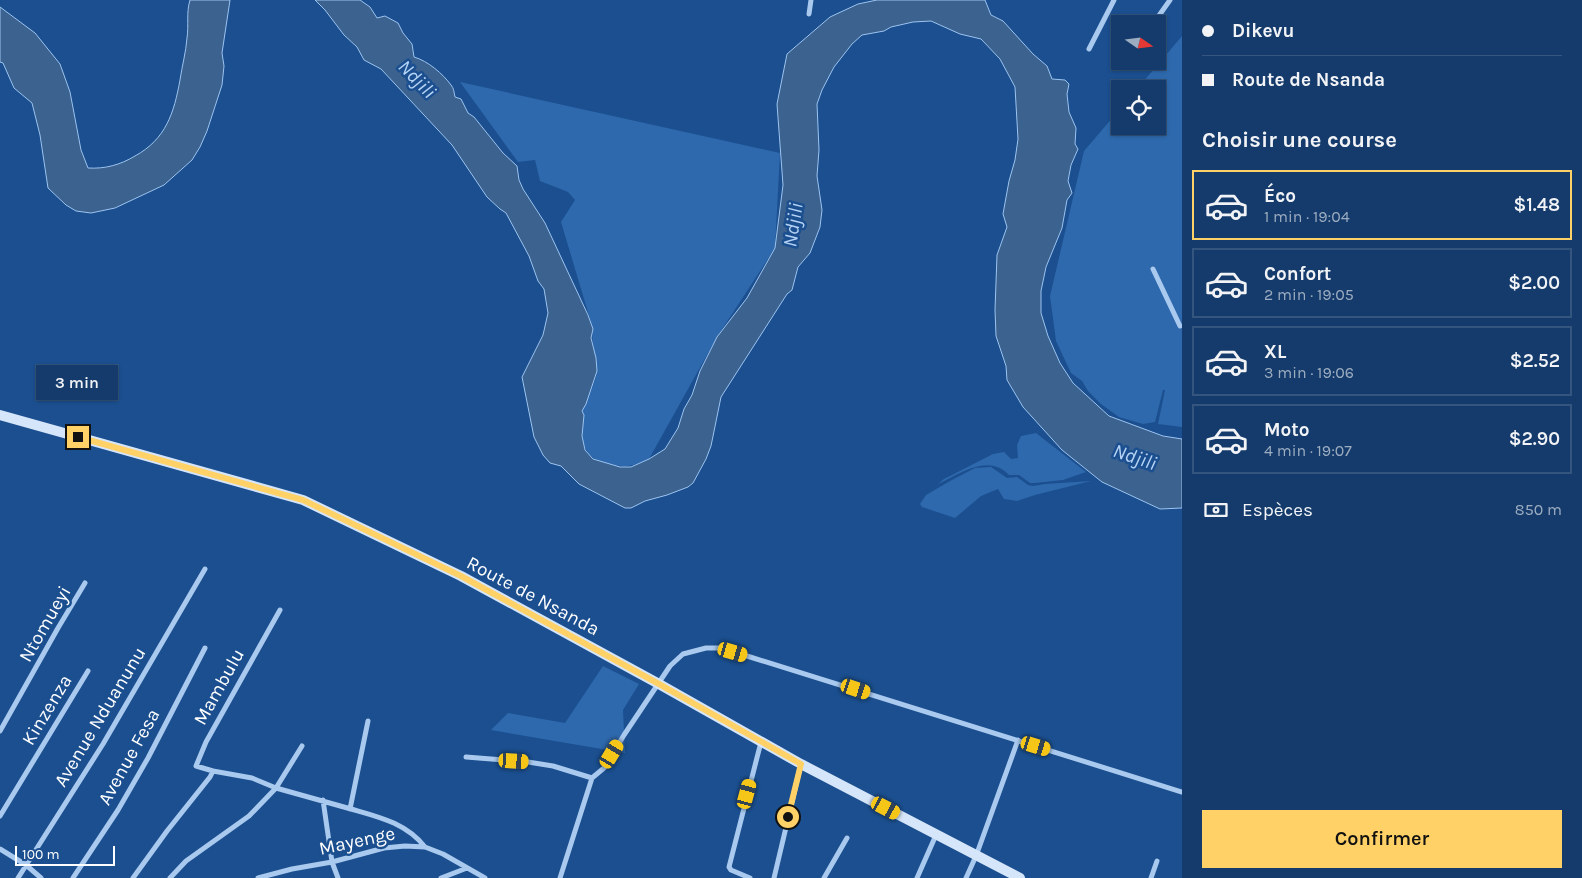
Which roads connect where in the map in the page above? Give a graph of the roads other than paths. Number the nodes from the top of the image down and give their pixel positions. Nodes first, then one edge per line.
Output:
1 (811, 0) edge
2 (1114, 0) edge
3 (1170, 0) edge
4 (809, 14) dead end
5 (1159, 15) edge
6 (1089, 49) dead end
7 (1153, 269) dead end
8 (1180, 326) dead end
9 (0, 415) edge
10 (205, 569) dead end
11 (85, 583) dead end
12 (280, 610) dead end
13 (205, 648) dead end
14 (88, 670) dead end
15 (659, 684) junction
16 (368, 721) dead end
17 (0, 731) edge
18 (1018, 740) junction
19 (762, 741) junction
20 (302, 746) dead end
21 (466, 757) dead end
22 (801, 764) junction
23 (213, 771) junction
24 (592, 778) junction
25 (276, 788) junction
26 (1182, 792) edge
27 (323, 800) junction
28 (350, 809) junction
29 (0, 816) edge
30 (936, 835) junction
31 (847, 838) dead end
32 (425, 847) junction
33 (0, 849) edge
34 (976, 856) junction
35 (1157, 861) dead end
36 (332, 862) junction
37 (26, 865) junction
38 (467, 868) junction
39 (18, 878) edge
40 (41, 878) edge
41 (73, 878) edge
42 (133, 878) edge
43 (170, 878) edge
44 (258, 878) edge
45 (338, 878) edge
46 (442, 878) edge
47 (485, 878) edge
48 (560, 878) edge
49 (750, 878) edge
50 (774, 878) edge
51 (824, 878) edge
52 (917, 878) edge
53 (966, 878) edge
54 (1020, 878) edge
55 (1151, 878) edge

1 - 4 street
2 - 6 street
3 - 5 street
7 - 8 street
9 - 15 street, Route de Nsanda
10 - 37 street, Avenue Nduanunu
11 - 17 street, Ntomueyi
12 - 23 street, Mambulu
13 - 41 street, Avenue Fesa
14 - 29 street, Kinzenza
15 - 18 street
15 - 19 street, Route de Nsanda
15 - 24 street
16 - 28 street
18 - 26 street
18 - 34 street
19 - 22 street, Route de Nsanda
19 - 49 street
20 - 25 street
21 - 24 street
22 - 30 street, Route de Nsanda
22 - 50 street
23 - 25 street, Mambulu
23 - 42 street
24 - 48 street
25 - 27 street, Mambulu
25 - 43 street
27 - 28 street, Mambulu
27 - 36 street
28 - 32 street, Mambulu
30 - 34 street, Route de Nsanda
30 - 52 street
31 - 51 street
32 - 36 street, Mayenge
32 - 38 street, Mayenge
33 - 37 street
34 - 53 street
34 - 54 street, Route de Nsanda
35 - 55 street
36 - 44 street, Mayenge
36 - 45 street
37 - 39 street, Avenue Nduanunu
37 - 40 street
38 - 46 street
38 - 47 street, Mayenge

